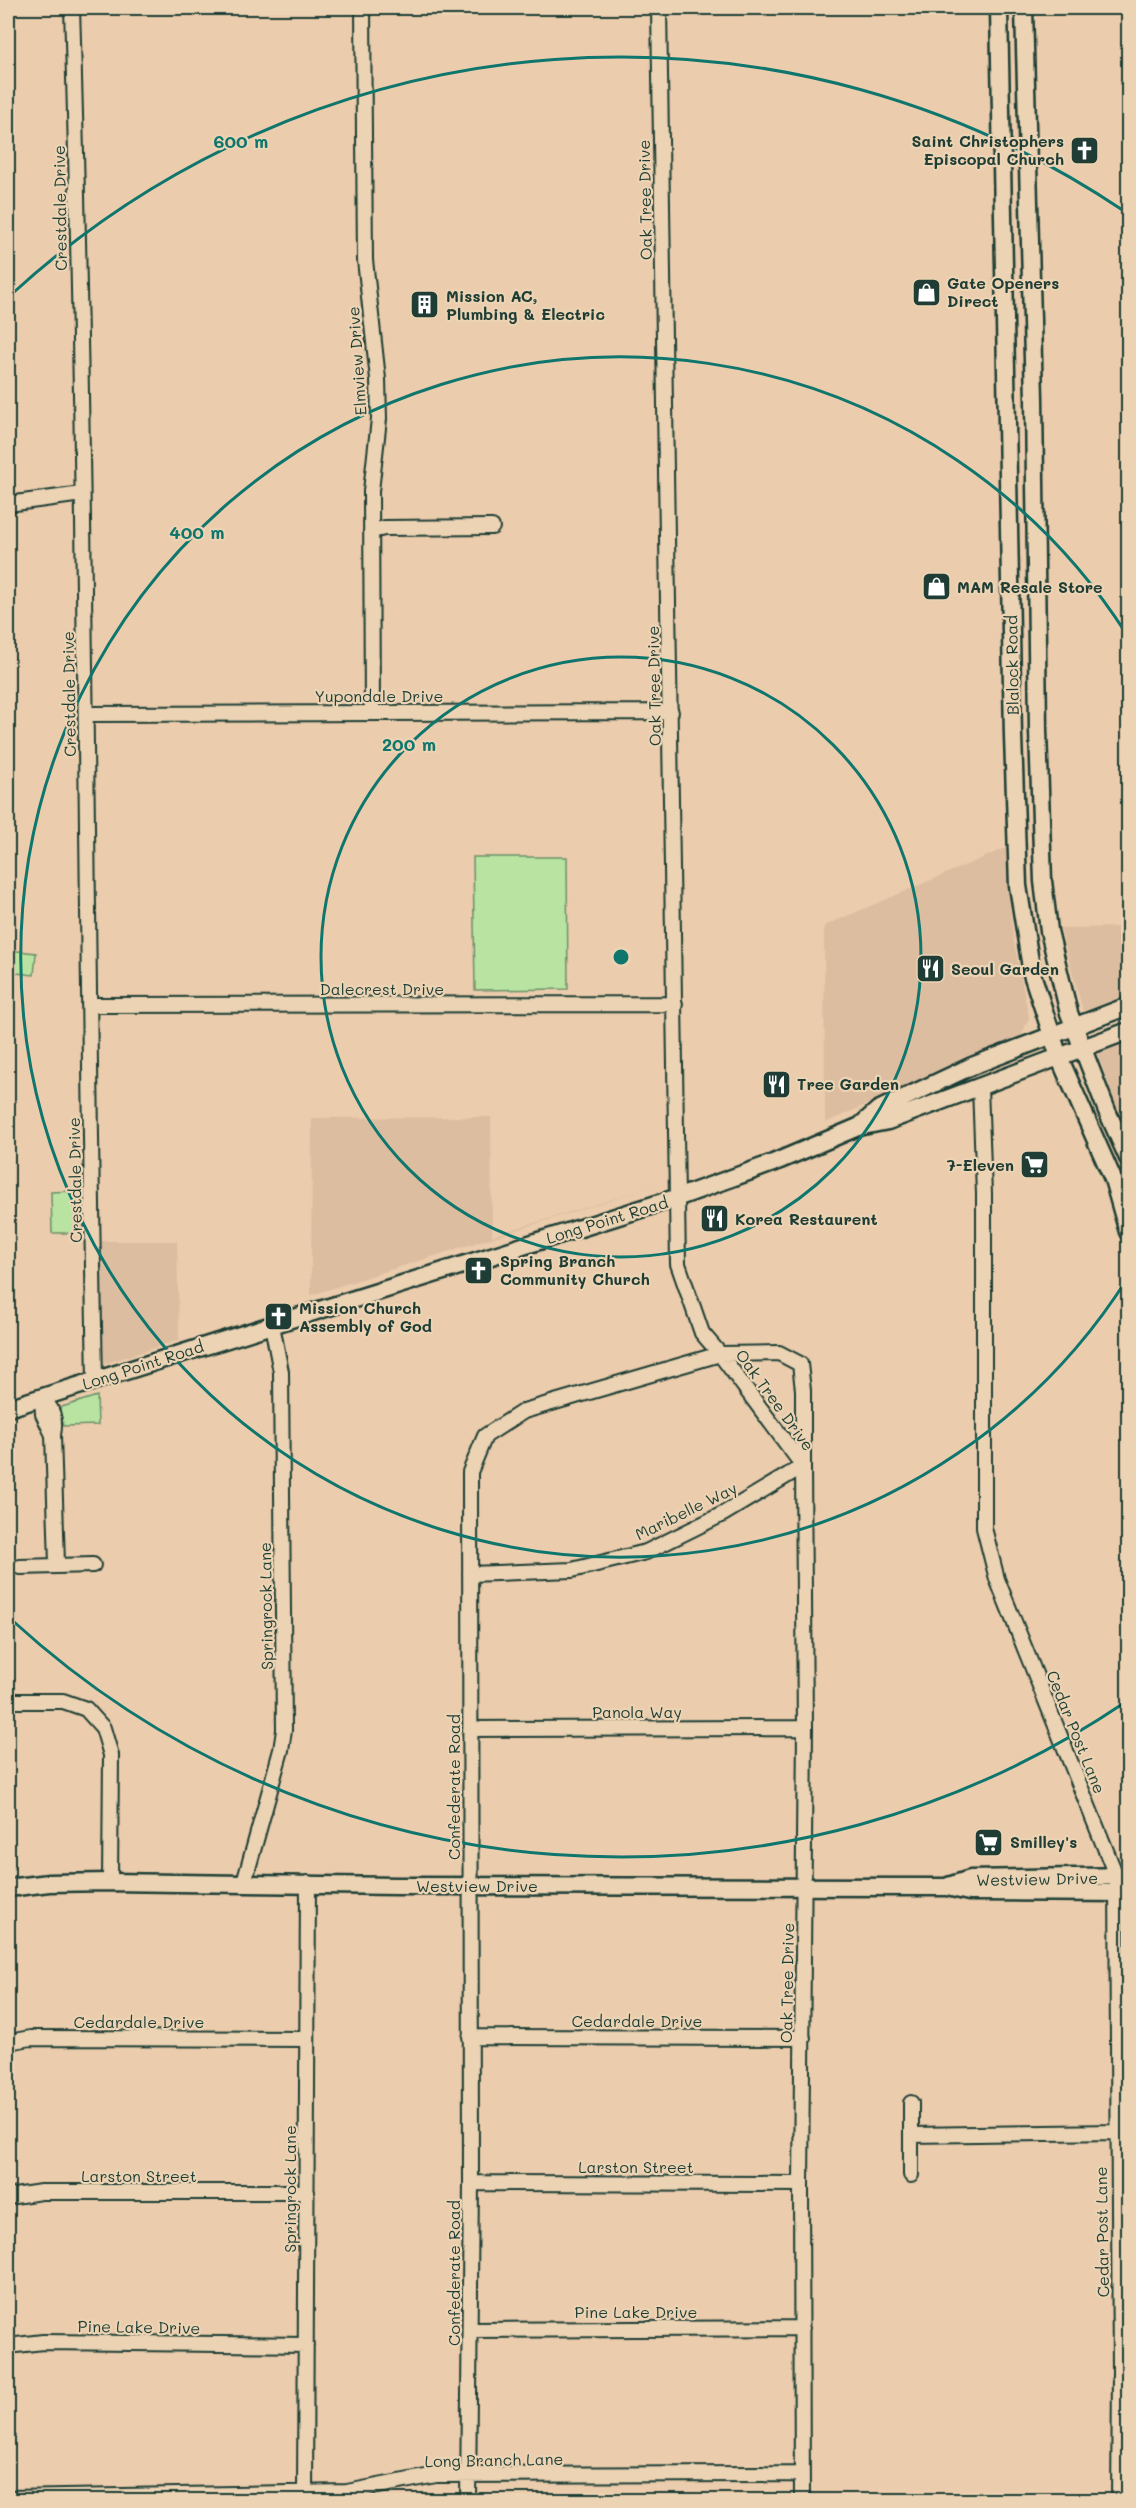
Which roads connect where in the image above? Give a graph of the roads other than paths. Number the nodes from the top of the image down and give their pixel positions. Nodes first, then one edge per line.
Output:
1 (72, 8) edge
2 (363, 8) edge
3 (658, 8) edge
4 (999, 8) edge
5 (1024, 8) edge
6 (1000, 102) junction
7 (1026, 102) junction
8 (1004, 266) junction
9 (1030, 267) junction
10 (1034, 444) junction
11 (1008, 445) junction
12 (82, 494) junction
13 (8, 504) edge
14 (492, 527) dead end
15 (371, 531) junction
16 (1036, 599) junction
17 (1011, 605) junction
18 (671, 712) junction
19 (372, 713) junction
20 (86, 714) junction
21 (1013, 736) junction
22 (1038, 736) junction
23 (1042, 862) junction
24 (1017, 863) junction
25 (675, 1004) junction
26 (89, 1005) junction
27 (1128, 1006) edge
28 (1074, 1026) junction
29 (1128, 1030) edge
30 (1052, 1034) junction
31 (1082, 1048) junction
32 (1059, 1057) junction
33 (980, 1087) junction
34 (858, 1127) junction
35 (1128, 1158) edge
36 (679, 1197) junction
37 (1127, 1221) edge
38 (272, 1325) junction
39 (720, 1354) junction
40 (95, 1380) junction
41 (42, 1397) junction
42 (8, 1408) edge
43 (802, 1466) junction
44 (57, 1564) junction
45 (93, 1564) dead end
46 (20, 1567) dead end
47 (470, 1575) junction
48 (8, 1701) edge
49 (805, 1728) junction
50 (470, 1729) junction
51 (110, 1882) junction
52 (244, 1883) junction
53 (308, 1883) junction
54 (1123, 1885) edge
55 (470, 1886) junction
56 (804, 1887) junction
57 (8, 1888) edge
58 (470, 2037) junction
59 (802, 2038) junction
60 (307, 2039) junction
61 (8, 2042) edge
62 (911, 2103) dead end
63 (1118, 2132) junction
64 (911, 2135) junction
65 (911, 2175) dead end
66 (471, 2183) junction
67 (801, 2184) junction
68 (307, 2192) junction
69 (8, 2197) edge
70 (802, 2328) junction
71 (470, 2330) junction
72 (306, 2345) junction
73 (8, 2346) edge
74 (802, 2474) junction
75 (469, 2476) junction
76 (305, 2494) junction
77 (8, 2498) edge
78 (468, 2500) edge
79 (802, 2500) edge
80 (1119, 2500) edge

1 - 12 street, Crestdale Drive
2 - 15 street, Elmview Drive
3 - 18 street, Oak Tree Drive
4 - 6 main road, Blalock Road
5 - 7 main road, Blalock Road
6 - 7 main road
6 - 8 main road, Blalock Road
7 - 9 main road, Blalock Road
8 - 9 main road
8 - 11 main road, Blalock Road
9 - 10 main road, Blalock Road
10 - 11 main road
10 - 16 main road, Blalock Road
11 - 17 main road, Blalock Road
12 - 13 street
12 - 20 street, Crestdale Drive
14 - 15 street
15 - 19 street, Elmview Drive
16 - 17 main road
16 - 22 main road, Blalock Road
17 - 21 main road, Blalock Road
18 - 19 street, Yupondale Drive
18 - 25 street, Oak Tree Drive
19 - 20 street, Yupondale Drive
20 - 26 street, Crestdale Drive
21 - 22 main road
21 - 24 main road, Blalock Road
22 - 23 main road, Blalock Road
23 - 24 main road
23 - 28 main road, Blalock Road
24 - 30 main road, Blalock Road
25 - 26 street, Dalecrest Drive
25 - 36 street, Oak Tree Drive
26 - 40 street, Crestdale Drive
27 - 28 main road, Long Point Road
28 - 30 main road, Long Point Road
28 - 31 main road, Blalock Road
29 - 31 main road, Long Point Road
30 - 32 main road, Blalock Road
30 - 34 main road, Long Point Road
31 - 32 main road, Long Point Road
31 - 35 main road, Blalock Road
32 - 33 main road, Long Point Road
32 - 37 main road, Blalock Road
33 - 34 main road, Long Point Road
33 - 54 street, Cedar Post Lane
34 - 36 main road, Long Point Road
36 - 38 main road, Long Point Road
36 - 39 street, Oak Tree Drive
38 - 40 main road, Long Point Road
38 - 52 street, Springrock Lane
39 - 43 street, Oak Tree Drive
39 - 43 street, Oak Tree Drive
39 - 47 street, Confederate Road
40 - 41 main road, Long Point Road
41 - 42 main road, Long Point Road
41 - 44 street
43 - 47 street, Maribelle Way
43 - 49 street, Oak Tree Drive
44 - 45 street
44 - 46 street
47 - 50 street, Confederate Road
48 - 51 street
49 - 50 street, Panola Way
49 - 56 street, Oak Tree Drive
50 - 55 street, Confederate Road
51 - 52 main road, Westview Drive
51 - 57 main road, Westview Drive
52 - 53 main road, Westview Drive
53 - 55 main road, Westview Drive
53 - 60 street, Springrock Lane
54 - 56 main road, Westview Drive
54 - 63 street, Cedar Post Lane
55 - 56 main road, Westview Drive
55 - 58 street, Confederate Road
56 - 59 street, Oak Tree Drive
58 - 59 street, Cedardale Drive
58 - 66 street, Confederate Road
59 - 67 street, Oak Tree Drive
60 - 61 street, Cedardale Drive
60 - 68 street, Springrock Lane
62 - 64 street
63 - 64 street
63 - 80 street, Cedar Post Lane
64 - 65 street
66 - 67 street, Larston Street
66 - 71 street, Confederate Road
67 - 70 street, Oak Tree Drive
68 - 69 street, Larston Street
68 - 72 street, Springrock Lane
70 - 71 street, Pine Lake Drive
70 - 74 street, Oak Tree Drive
71 - 75 street, Confederate Road
72 - 73 street, Pine Lake Drive
72 - 76 street, Springrock Lane
74 - 75 street, Long Branch Lane
74 - 79 street, Oak Tree Drive
75 - 76 street, Long Branch Lane
75 - 78 street, Confederate Road
76 - 77 street, Long Branch Lane

